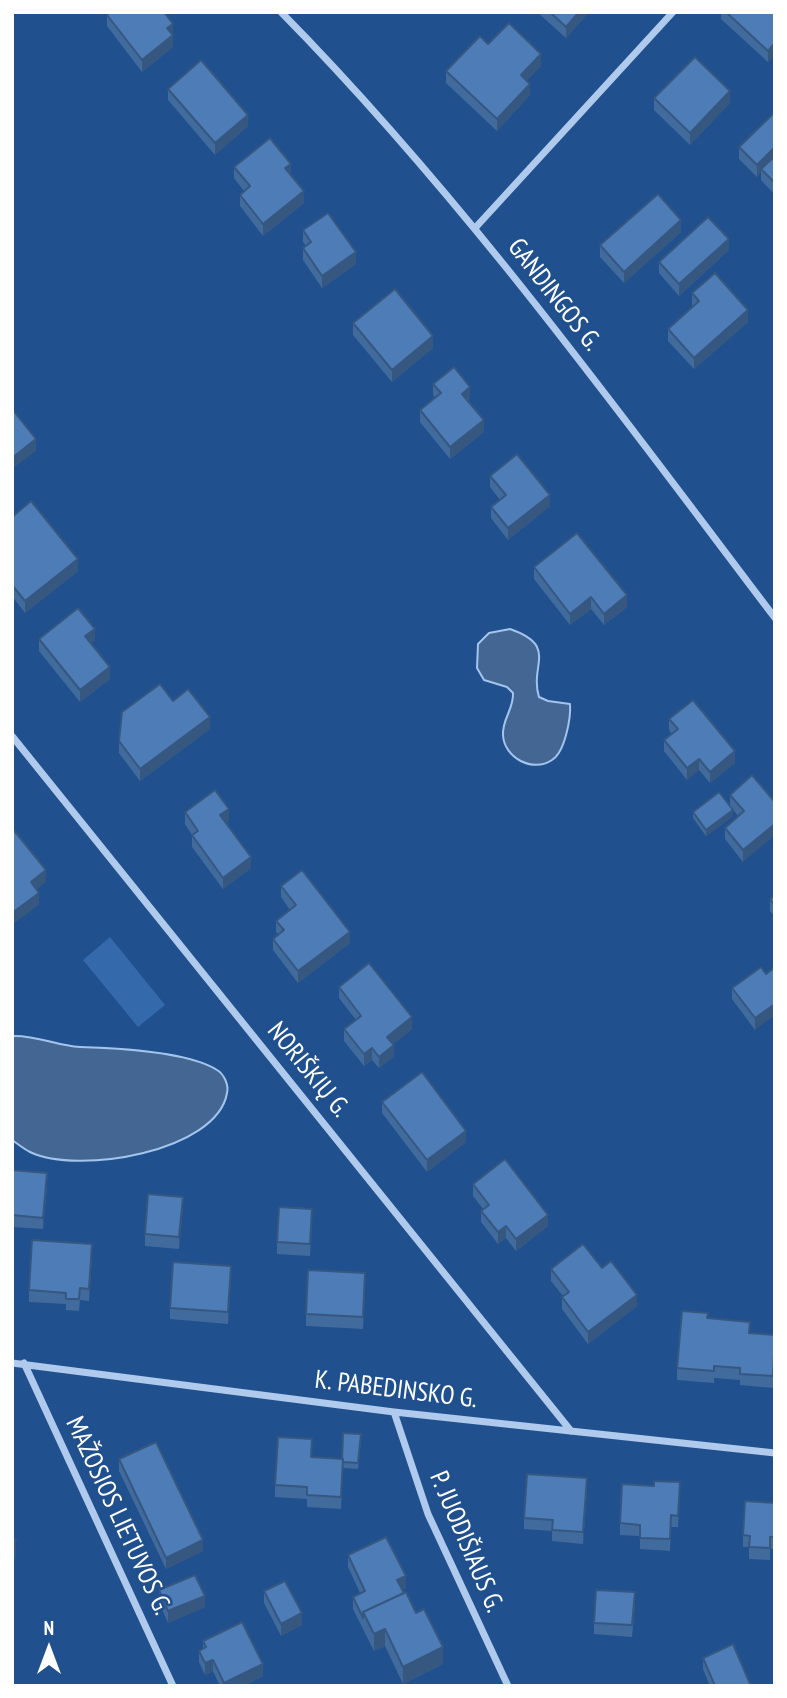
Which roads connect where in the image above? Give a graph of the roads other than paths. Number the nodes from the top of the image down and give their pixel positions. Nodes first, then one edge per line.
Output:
1 (281, 12) edge
2 (673, 12) edge
3 (476, 227) junction
4 (775, 618) edge
5 (12, 736) edge
6 (12, 1363) edge
7 (24, 1363) junction
8 (394, 1412) junction
9 (570, 1431) junction
10 (775, 1453) edge
11 (173, 1686) edge
12 (508, 1686) edge

1 - 3 street, GANDINGOS G.
2 - 3 street
3 - 4 street, GANDINGOS G.
5 - 9 street, NORIŠKIŲ G.
6 - 7 street, K. PABEDINSKO G.
7 - 8 street, K. PABEDINSKO G.
7 - 11 street, MAŽOSIOS LIETUVOS G.
8 - 9 street, K. PABEDINSKO G.
8 - 12 street, P. JUODIŠIAUS G.
9 - 10 street, K. PABEDINSKO G.

